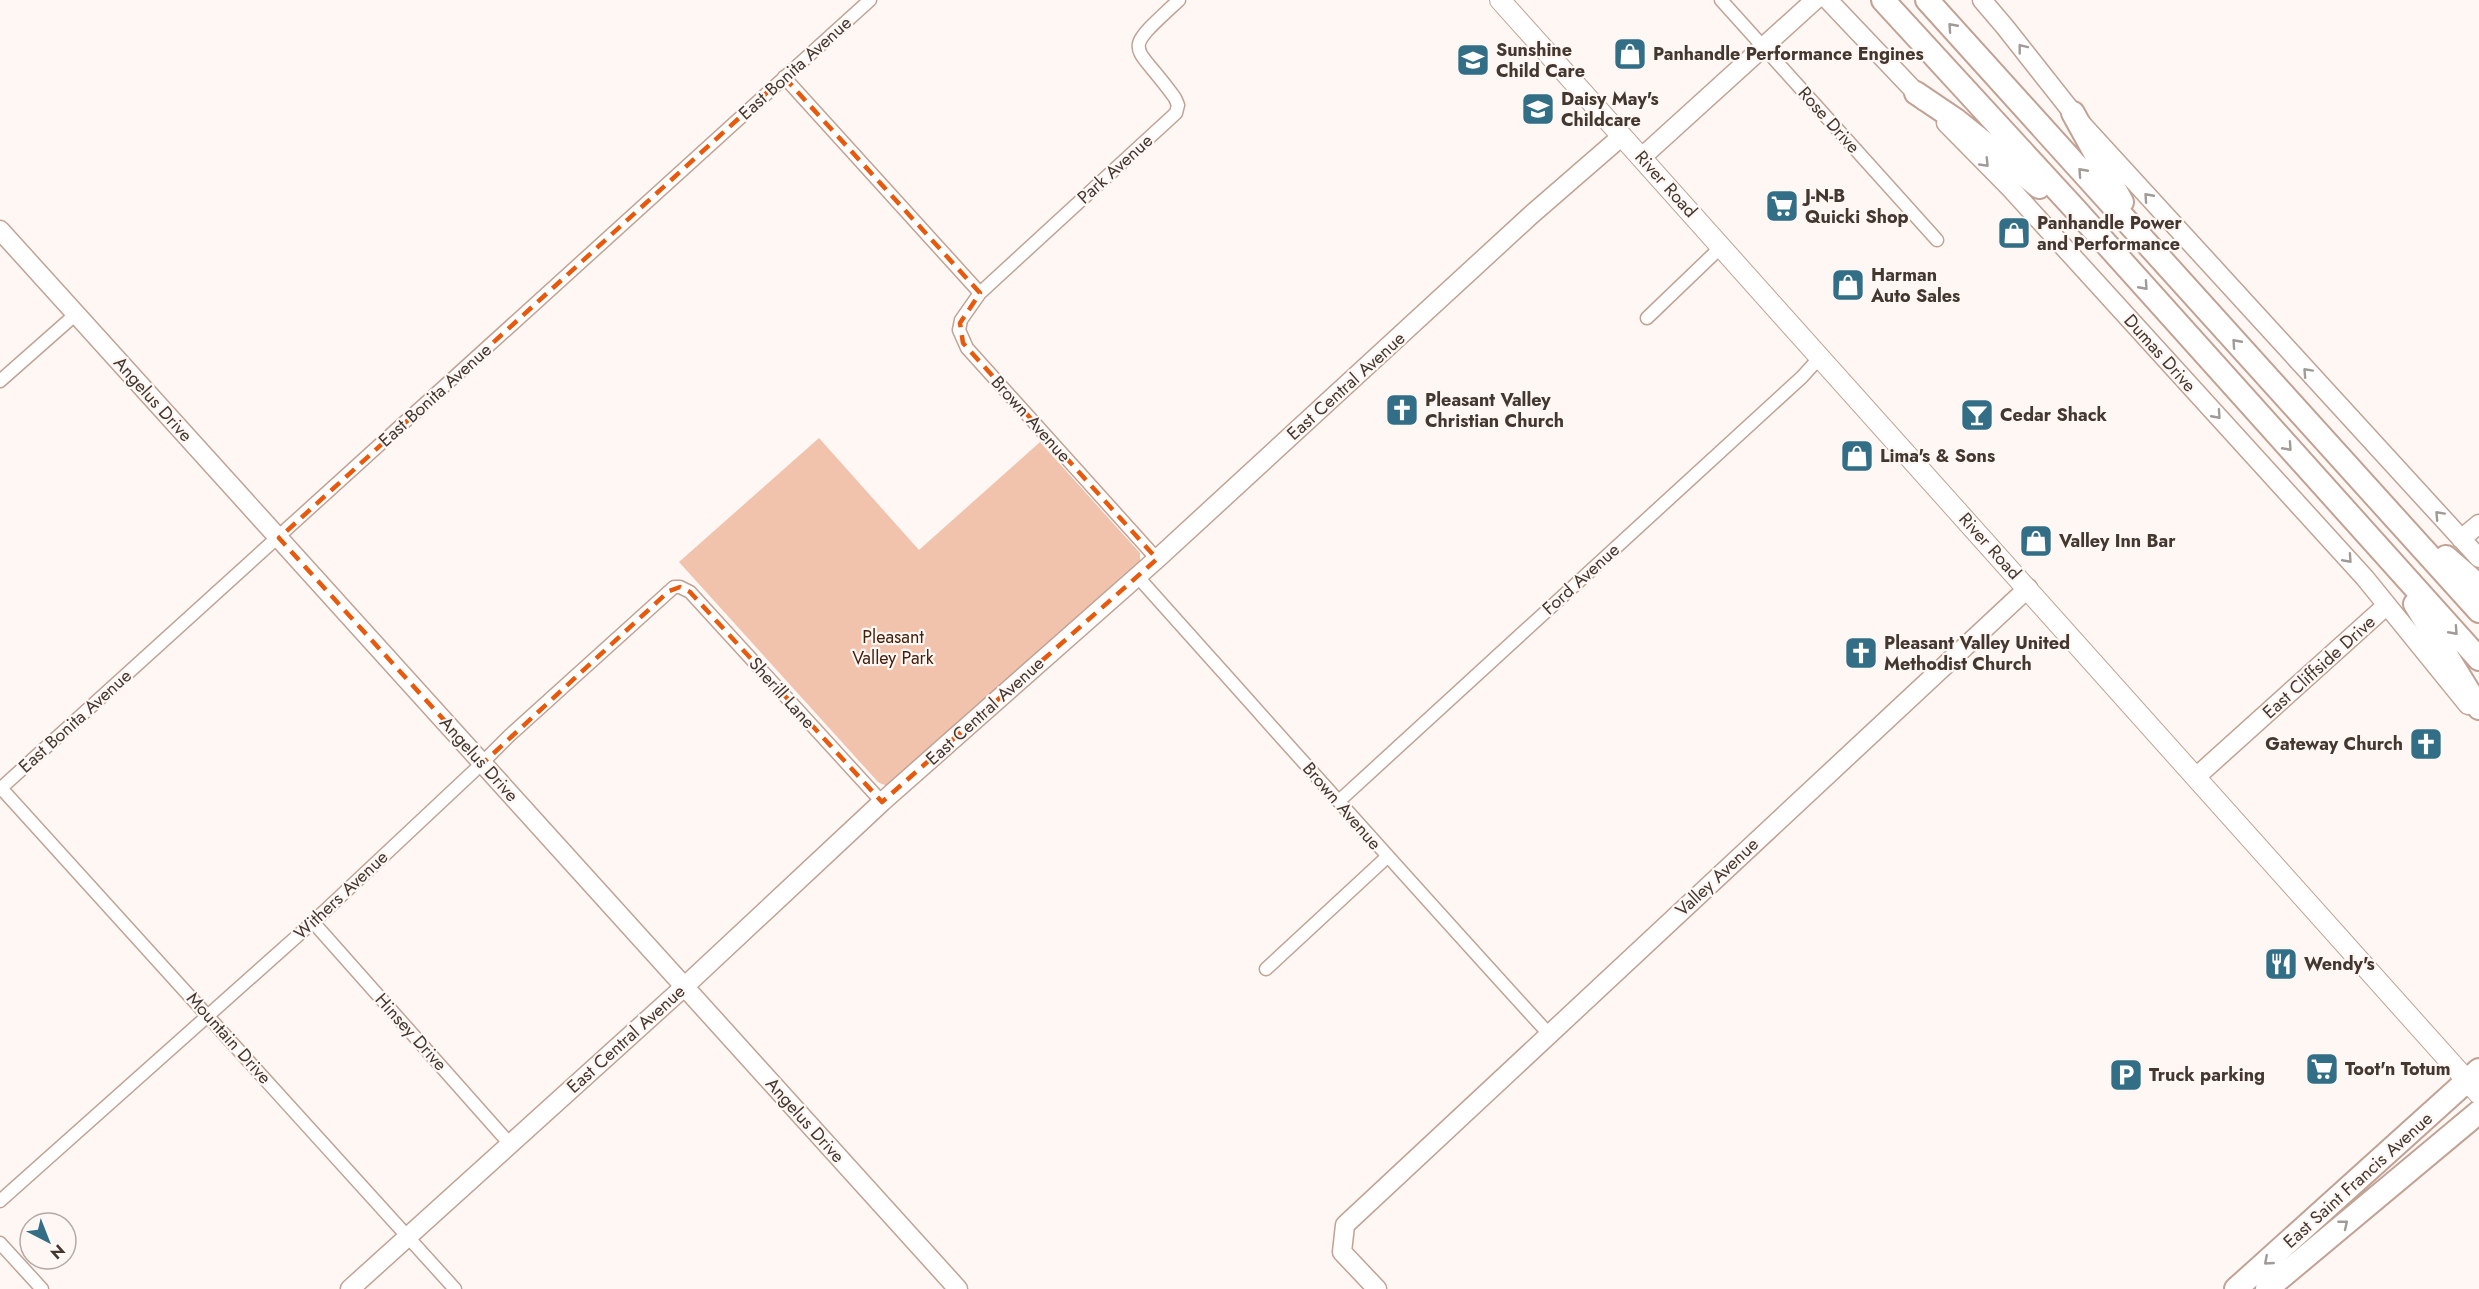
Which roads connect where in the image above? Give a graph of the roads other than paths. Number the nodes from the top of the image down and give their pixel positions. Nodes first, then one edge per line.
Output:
1 (870, 0) edge
2 (1179, 0) edge
3 (1500, 0) edge
4 (1721, 0) edge
5 (1815, 0) edge
6 (1828, 0) edge
7 (1849, 0) edge
8 (1927, 0) edge
9 (1982, 0) edge
10 (1884, 1) edge
11 (1852, 27) junction
12 (1764, 47) junction
13 (784, 77) junction
14 (1916, 93) junction
15 (2073, 113) junction
16 (1622, 136) junction
17 (1642, 157) junction
18 (0, 230) edge
19 (1938, 240) dead end
20 (2105, 242) junction
21 (1722, 246) junction
22 (980, 293) junction
23 (2192, 294) junction
24 (76, 314) junction
25 (1647, 318) dead end
26 (958, 330) joint
27 (1821, 356) junction
28 (0, 363) edge
29 (4, 377) edge
30 (2388, 511) junction
31 (2479, 524) edge
32 (279, 538) junction
33 (2461, 539) junction
34 (2386, 556) junction
35 (2479, 558) edge
36 (1157, 559) junction
37 (1137, 576) junction
38 (2479, 586) edge
39 (680, 587) joint
40 (2028, 588) junction
41 (2387, 606) junction
42 (2479, 611) edge
43 (2479, 659) edge
44 (2479, 708) edge
45 (2479, 718) edge
46 (483, 763) junction
47 (2196, 777) junction
48 (0, 788) edge
49 (1339, 801) junction
50 (882, 802) junction
51 (1387, 857) junction
52 (312, 922) junction
53 (1266, 969) dead end
54 (684, 987) junction
55 (208, 1015) junction
56 (1548, 1033) junction
57 (2475, 1081) edge
58 (2479, 1112) edge
59 (509, 1143) junction
60 (0, 1201) edge
61 (408, 1237) junction
62 (0, 1243) edge
63 (42, 1289) edge
64 (350, 1289) edge
65 (455, 1289) edge
66 (958, 1289) edge
67 (1377, 1289) edge
68 (2236, 1289) edge
69 (2267, 1289) edge

1 - 13 street, East Bonita Avenue
2 - 22 street, Park Avenue
3 - 16 main road, River Road
4 - 12 street, Rose Drive
5 - 12 street
6 - 11 street, Dumas Drive
7 - 11 street
23 -> 8 highway
15 -> 9 street
10 - 20 highway
11 - 14 street, Dumas Drive
12 - 17 street
12 - 19 street, Rose Drive
13 - 22 street
13 - 32 street, East Bonita Avenue
14 - 20 highway
14 -> 41 street, Dumas Drive
15 - 23 highway
33 -> 15 street
16 - 17 main road, River Road
16 - 36 street, East Central Avenue
17 - 21 main road, River Road
18 - 24 street, Angelus Drive
20 -> 34 highway
21 - 25 street
21 - 27 main road, River Road
22 - 26 street, Park Avenue
30 -> 23 highway
24 - 29 street
24 - 32 street, Angelus Drive
26 - 36 street, Brown Avenue
27 - 40 main road, River Road
27 - 49 street, Ford Avenue
28 - 29 street
30 - 38 highway
30 - 42 highway
31 - 33 street
32 - 46 street, Angelus Drive
32 - 48 street, East Bonita Avenue
33 - 35 street
34 -> 43 highway
34 - 44 highway
36 - 37 street, East Central Avenue
37 - 49 street, Brown Avenue
37 - 50 street, East Central Avenue
39 - 46 street, Withers Avenue
39 - 50 street, Sherill Lane
40 - 47 main road, River Road
40 - 56 street, Valley Avenue
41 - 45 street, Dumas Drive
41 - 47 street, East Cliffside Drive
46 - 52 street, Withers Avenue
46 - 54 street, Angelus Drive
47 - 57 main road, River Road
48 - 55 street, Mountain Drive
49 - 51 street, Brown Avenue
50 - 54 street, East Central Avenue
51 - 53 street
51 - 56 street, Brown Avenue
52 - 55 street, Withers Avenue
52 - 59 street, Hinsey Drive
54 - 59 street, East Central Avenue
54 - 66 street, Angelus Drive
55 - 60 street, Withers Avenue
55 - 61 street, Mountain Drive
56 - 67 street, Valley Avenue
57 -> 68 highway, East Saint Francis Avenue
69 -> 58 highway, East Saint Francis Avenue
59 - 61 street, East Central Avenue
61 - 64 street, East Central Avenue
61 - 65 street, Mountain Drive
62 - 63 street

